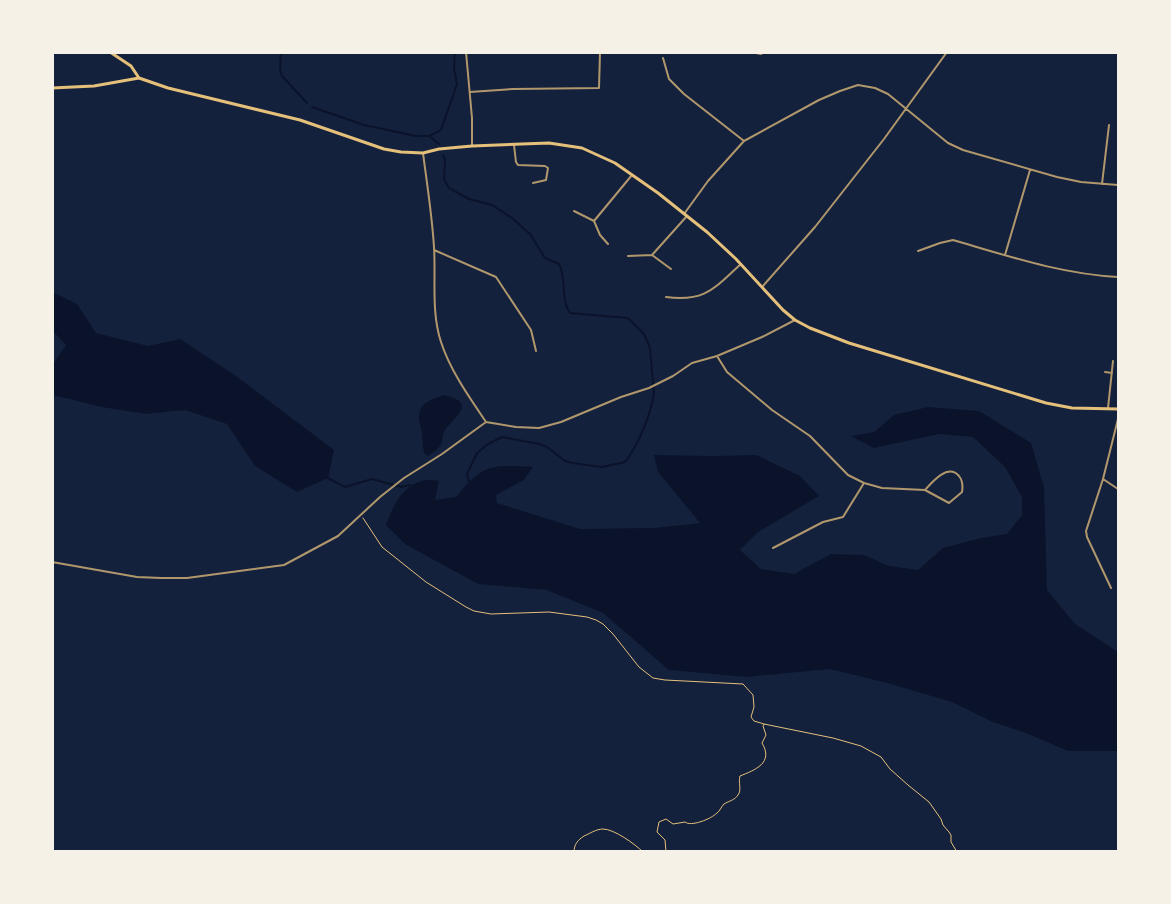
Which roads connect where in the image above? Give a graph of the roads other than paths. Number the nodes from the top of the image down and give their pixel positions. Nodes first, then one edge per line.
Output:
1 (110, 52) edge
2 (466, 52) edge
3 (600, 52) edge
4 (751, 52) edge
5 (764, 52) edge
6 (947, 52) edge
7 (663, 58) dead end
8 (139, 78) junction
9 (52, 88) edge
10 (470, 92) junction
11 (906, 109) junction
12 (1109, 125) dead end
13 (744, 141) junction
14 (514, 145) junction
15 (472, 146) junction
16 (422, 153) junction
17 (1030, 170) junction
18 (632, 175) junction
19 (532, 183) dead end
20 (1102, 184) junction
21 (1118, 185) edge
22 (574, 211) dead end
23 (685, 215) junction
24 (594, 221) junction
25 (608, 244) dead end
26 (434, 250) junction
27 (918, 250) dead end
28 (1006, 254) junction
29 (652, 255) junction
30 (628, 256) dead end
31 (741, 264) junction
32 (671, 269) dead end
33 (1118, 277) edge
34 (762, 287) junction
35 (666, 297) dead end
36 (795, 320) junction
37 (536, 351) dead end
38 (716, 356) junction
39 (1113, 361) dead end
40 (1105, 372) dead end
41 (1112, 373) junction
42 (1118, 409) edge
43 (1108, 410) junction
44 (1118, 419) edge
45 (486, 422) junction
46 (1103, 479) junction
47 (864, 484) junction
48 (1118, 489) edge
49 (925, 490) junction
50 (773, 548) dead end
51 (52, 562) edge
52 (1111, 588) dead end

1 - 8 main road
2 - 10 street
3 - 10 street
4 - 5 street
6 - 11 street
7 - 13 street
8 - 9 main road
8 - 16 main road
10 - 15 street
11 - 13 street
11 - 17 street
11 - 34 street
12 - 20 street
13 - 23 street
14 - 15 main road
14 - 18 main road
14 - 19 street
15 - 16 main road
16 - 26 street
17 - 20 street
17 - 28 street
18 - 23 main road
18 - 24 street
20 - 21 street
22 - 24 street
23 - 29 street
23 - 31 main road
24 - 25 street
26 - 37 street
26 - 45 street
27 - 28 street
28 - 33 street
29 - 30 street
29 - 32 street
31 - 34 main road
31 - 35 street
34 - 36 main road
36 - 38 street
36 - 43 main road
38 - 45 street
38 - 47 street
39 - 41 street
40 - 41 street
41 - 43 street
42 - 43 main road
44 - 46 street
45 - 51 street
46 - 48 street
46 - 52 street
47 - 49 street
47 - 50 street
49 - 49 street

